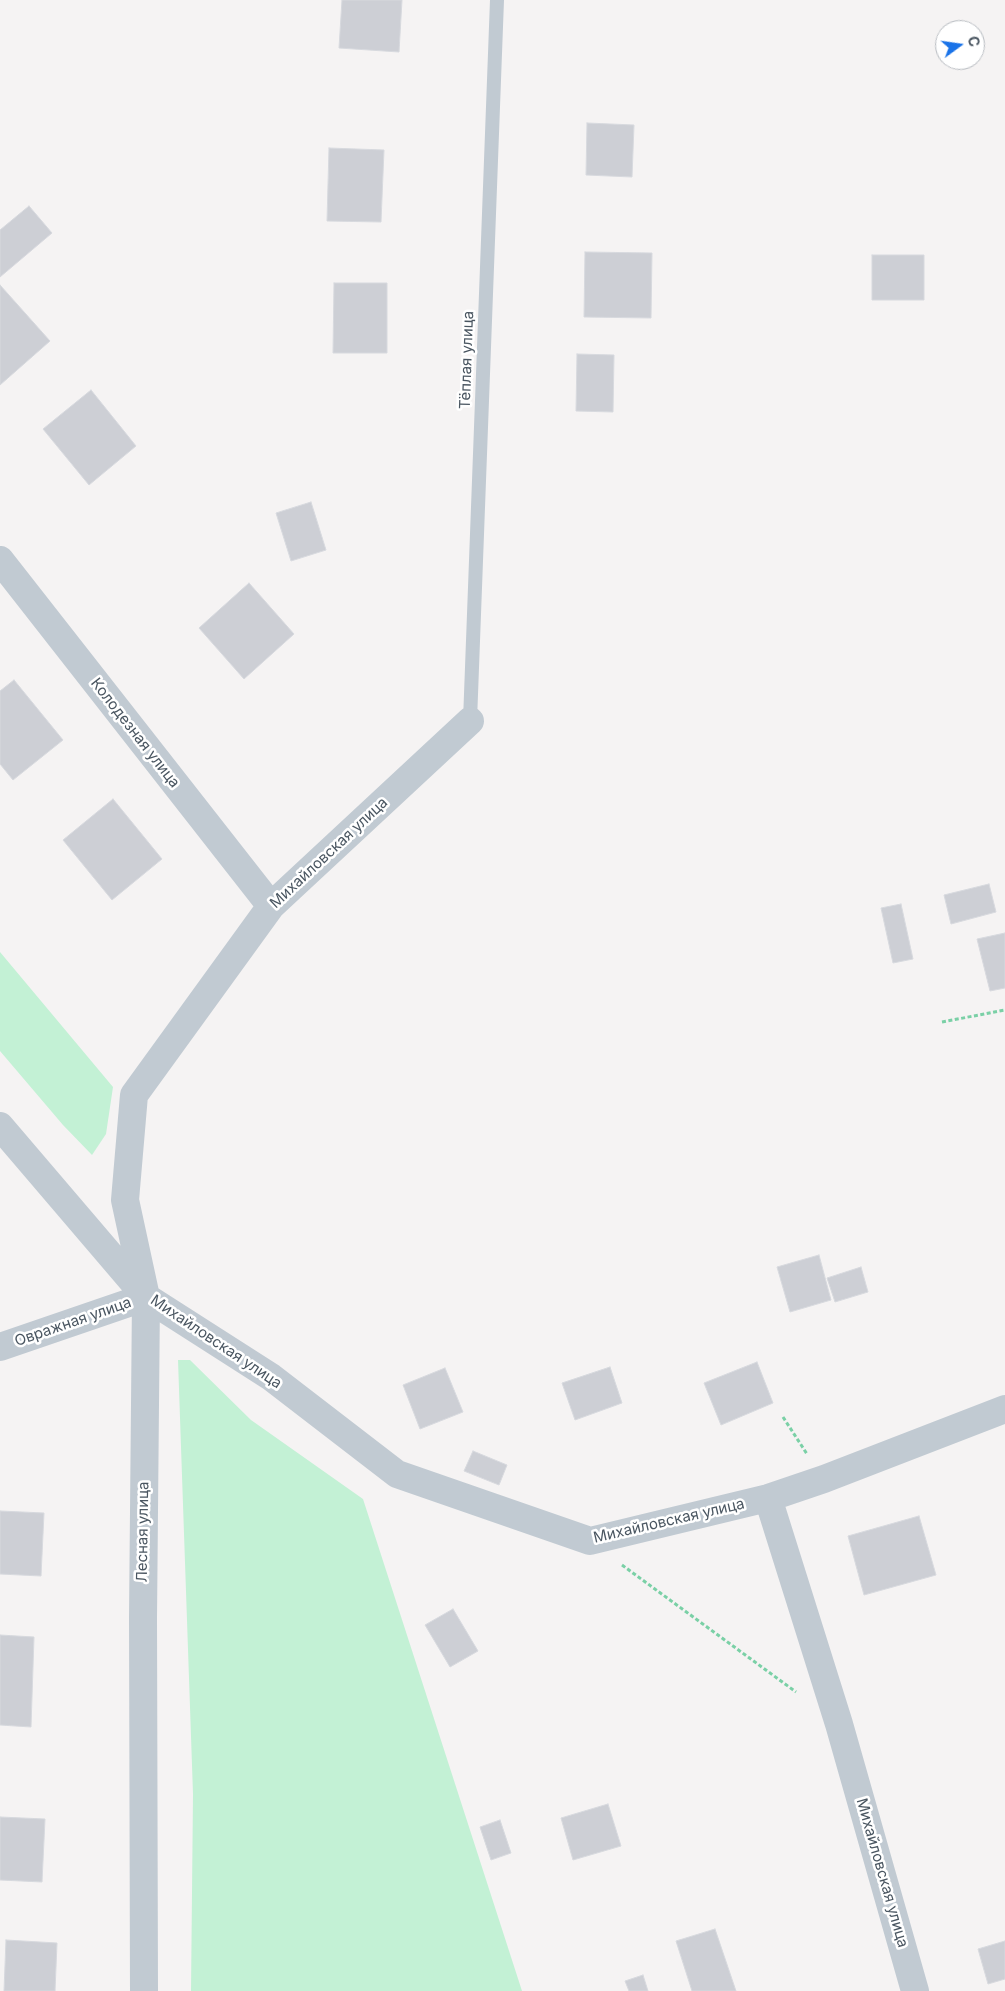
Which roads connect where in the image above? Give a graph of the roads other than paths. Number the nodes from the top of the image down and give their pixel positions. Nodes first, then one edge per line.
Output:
1 (497, 0) edge
2 (0, 560) edge
3 (470, 721) joint
4 (271, 906) junction
5 (0, 1126) edge
6 (146, 1297) junction
7 (0, 1347) edge
8 (1005, 1409) edge
9 (768, 1498) junction
10 (144, 1991) edge
11 (915, 1991) edge

1 - 3 lane, Тёплая улица
2 - 4 street, Колодезная улица
3 - 4 street, Михайловская улица
4 - 6 street, Михайловская улица
5 - 6 street
6 - 7 street, Овражная улица
6 - 9 street, Михайловская улица
6 - 10 street, Лесная улица
8 - 9 street, Михайловская улица
9 - 11 street, Михайловская улица

